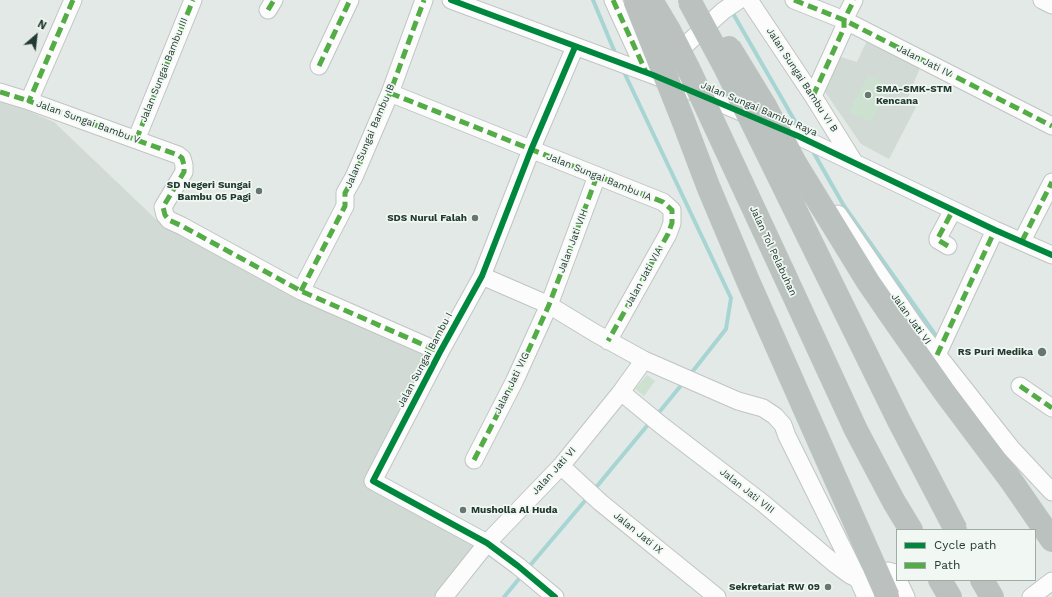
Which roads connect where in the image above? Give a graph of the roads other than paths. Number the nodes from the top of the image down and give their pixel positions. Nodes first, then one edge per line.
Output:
1 (73, 0) edge
2 (193, 0) edge
3 (350, 0) edge
4 (424, 0) edge
5 (451, 0) edge
6 (613, 0) edge
7 (635, 0) edge
8 (651, 0) edge
9 (689, 0) edge
10 (700, 0) edge
11 (794, 0) edge
12 (854, 0) edge
13 (1042, 0) edge
14 (736, 3) edge
15 (1052, 5) edge
16 (844, 20) junction
17 (575, 47) junction
18 (319, 66) dead end
19 (650, 73) junction
20 (0, 92) edge
21 (390, 93) junction
22 (813, 96) junction
23 (29, 100) junction
24 (1052, 126) edge
25 (798, 136) junction
26 (136, 140) junction
27 (531, 150) junction
28 (854, 162) junction
29 (597, 176) junction
30 (1052, 182) edge
31 (672, 210) joint
32 (953, 210) junction
33 (995, 230) junction
34 (1022, 241) junction
35 (948, 246) dead end
36 (1052, 255) edge
37 (482, 276) junction
38 (301, 291) junction
39 (549, 305) junction
40 (608, 341) junction
41 (940, 349) junction
42 (440, 352) junction
43 (644, 360) junction
44 (1020, 386) dead end
45 (621, 392) junction
46 (1052, 408) edge
47 (474, 460) dead end
48 (561, 466) junction
49 (1010, 479) junction
50 (1052, 492) edge
51 (894, 502) junction
52 (1052, 514) edge
53 (906, 529) edge
54 (909, 529) edge
55 (955, 529) edge
56 (1052, 540) edge
57 (488, 543) junction
58 (896, 576) edge
59 (858, 579) junction
60 (898, 581) edge
61 (927, 581) edge
62 (941, 581) edge
63 (983, 581) edge
64 (1052, 581) edge
65 (444, 597) edge
66 (555, 597) edge
67 (717, 597) edge
68 (866, 597) edge
69 (888, 597) edge
70 (906, 597) edge
71 (935, 597) edge
72 (950, 597) edge
73 (992, 597) edge
74 (1031, 597) edge

1 - 23 street, Jalan Sungai Bambu V
2 - 26 street, Jalan Sungai Bambu III
3 - 18 street
4 - 21 street, Jalan Sungai Bambu IB
5 - 17 street, Jalan Sungai Bambu Raya
6 - 19 street
7 - 69 highway, bridge
8 - 51 highway, Jalan Tol Pelabuhan, bridge
9 - 55 highway, bridge
10 - 49 highway, bridge
11 - 16 street, Jalan Jati IV
12 - 16 street
13 - 15 street
14 - 19 street
14 - 22 street, Jalan Sungai Bambu VI B
16 - 22 street
16 - 24 street, Jalan Jati IV
17 - 19 street, Jalan Sungai Bambu Raya
17 - 27 street, Jalan Sungai Bambu I
19 - 25 street, Jalan Sungai Bambu Raya
20 - 23 street
21 - 27 street, Jalan Sungai Bambu IA
21 - 38 street, Jalan Sungai Bambu IB
22 - 28 street, Jalan Sungai Bambu VI B
23 - 26 street, Jalan Sungai Bambu V
25 - 28 street, Jalan Sungai Bambu Raya
25 - 41 street, Jalan Jati VI
26 - 38 street, Jalan Sungai Bambu V
27 - 29 street, Jalan Sungai Bambu IA
27 - 37 street, Jalan Sungai Bambu I
28 - 32 street, Jalan Sungai Bambu Raya
29 - 31 street, Jalan Sungai Bambu IA
29 - 39 street, Jalan Jati VIH
30 - 34 street
31 - 40 street, Jalan Jati VIA
32 - 33 street, Jalan Sungai Bambu Raya
32 - 35 street
33 - 34 street, Jalan Sungai Bambu Raya
33 - 41 street
34 - 36 street, Jalan Sungai Bambu Raya
37 - 39 street
37 - 42 street, Jalan Sungai Bambu I
38 - 42 street
39 - 40 street
39 - 47 street, Jalan Jati VIG
40 - 43 street
41 - 50 street, Jalan Jati VI
42 - 57 street, Jalan Sungai Bambu I
43 - 45 street, Jalan Jati VI
43 - 59 street
44 - 46 street
45 - 48 street, Jalan Jati VI
45 - 59 street, Jalan Jati VIII
48 - 57 street, Jalan Jati VI
48 - 67 street, Jalan Jati IX
49 - 52 highway
49 - 56 highway
51 - 53 highway
51 - 54 highway
57 - 65 street, Jalan Jati VI
57 - 66 street, Jalan Sungai Bambu I
58 - 59 street
59 - 68 street
60 - 70 street
61 - 71 highway
62 - 72 highway
63 - 73 highway
64 - 74 street

